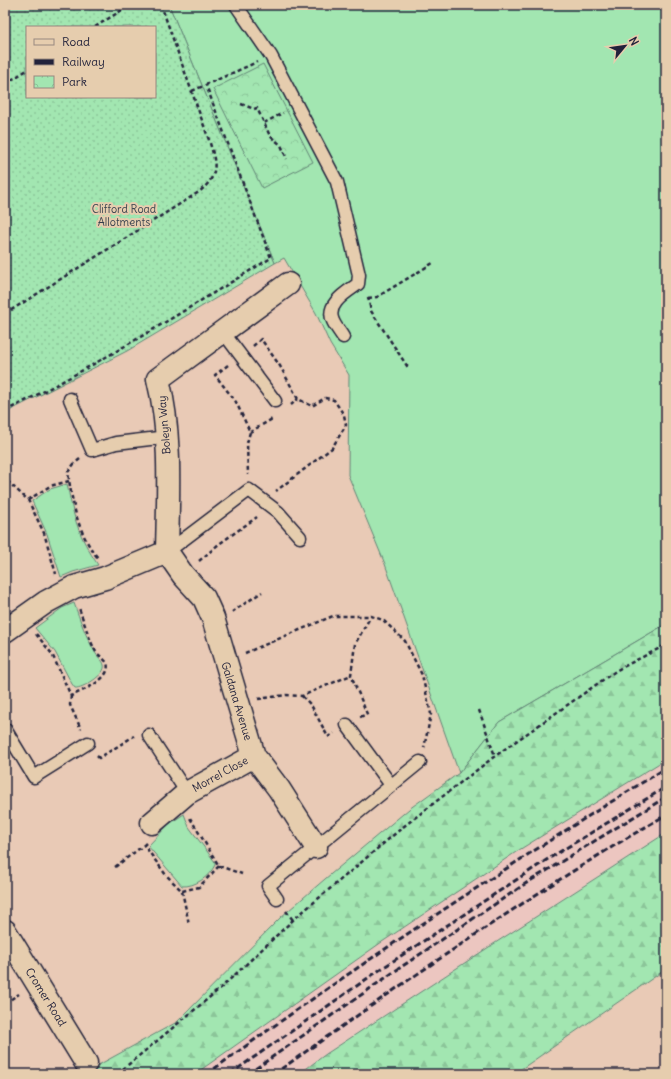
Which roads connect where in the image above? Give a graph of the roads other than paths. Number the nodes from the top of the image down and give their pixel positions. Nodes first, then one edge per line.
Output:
1 (236, 5) edge
2 (288, 284) dead end
3 (223, 332) junction
4 (343, 337) dead end
5 (70, 399) dead end
6 (275, 401) dead end
7 (167, 437) junction
8 (300, 537) dead end
9 (167, 552) junction
10 (5, 631) edge
11 (347, 725) road end
12 (5, 729) edge
13 (149, 735) road end
14 (88, 743) road end
15 (254, 756) junction
16 (420, 762) road end
17 (391, 785) junction
18 (182, 796) junction
19 (152, 823) road end
20 (316, 848) junction
21 (277, 898) dead end
22 (5, 931) edge
23 (86, 1063) dead end

1 - 4 lane
2 - 3 street, Boleyn Way
3 - 6 lane
3 - 7 street, Boleyn Way
5 - 7 lane
7 - 9 street, Boleyn Way
8 - 9 lane
9 - 10 street
9 - 15 street, Galdana Avenue
11 - 17 lane
12 - 14 lane
13 - 18 lane, Morrel Close
15 - 18 street, Morrel Close
15 - 20 street, Galdana Avenue
16 - 17 lane
17 - 20 lane
18 - 19 street, Morrel Close
20 - 21 lane
22 - 23 street, Cromer Road

